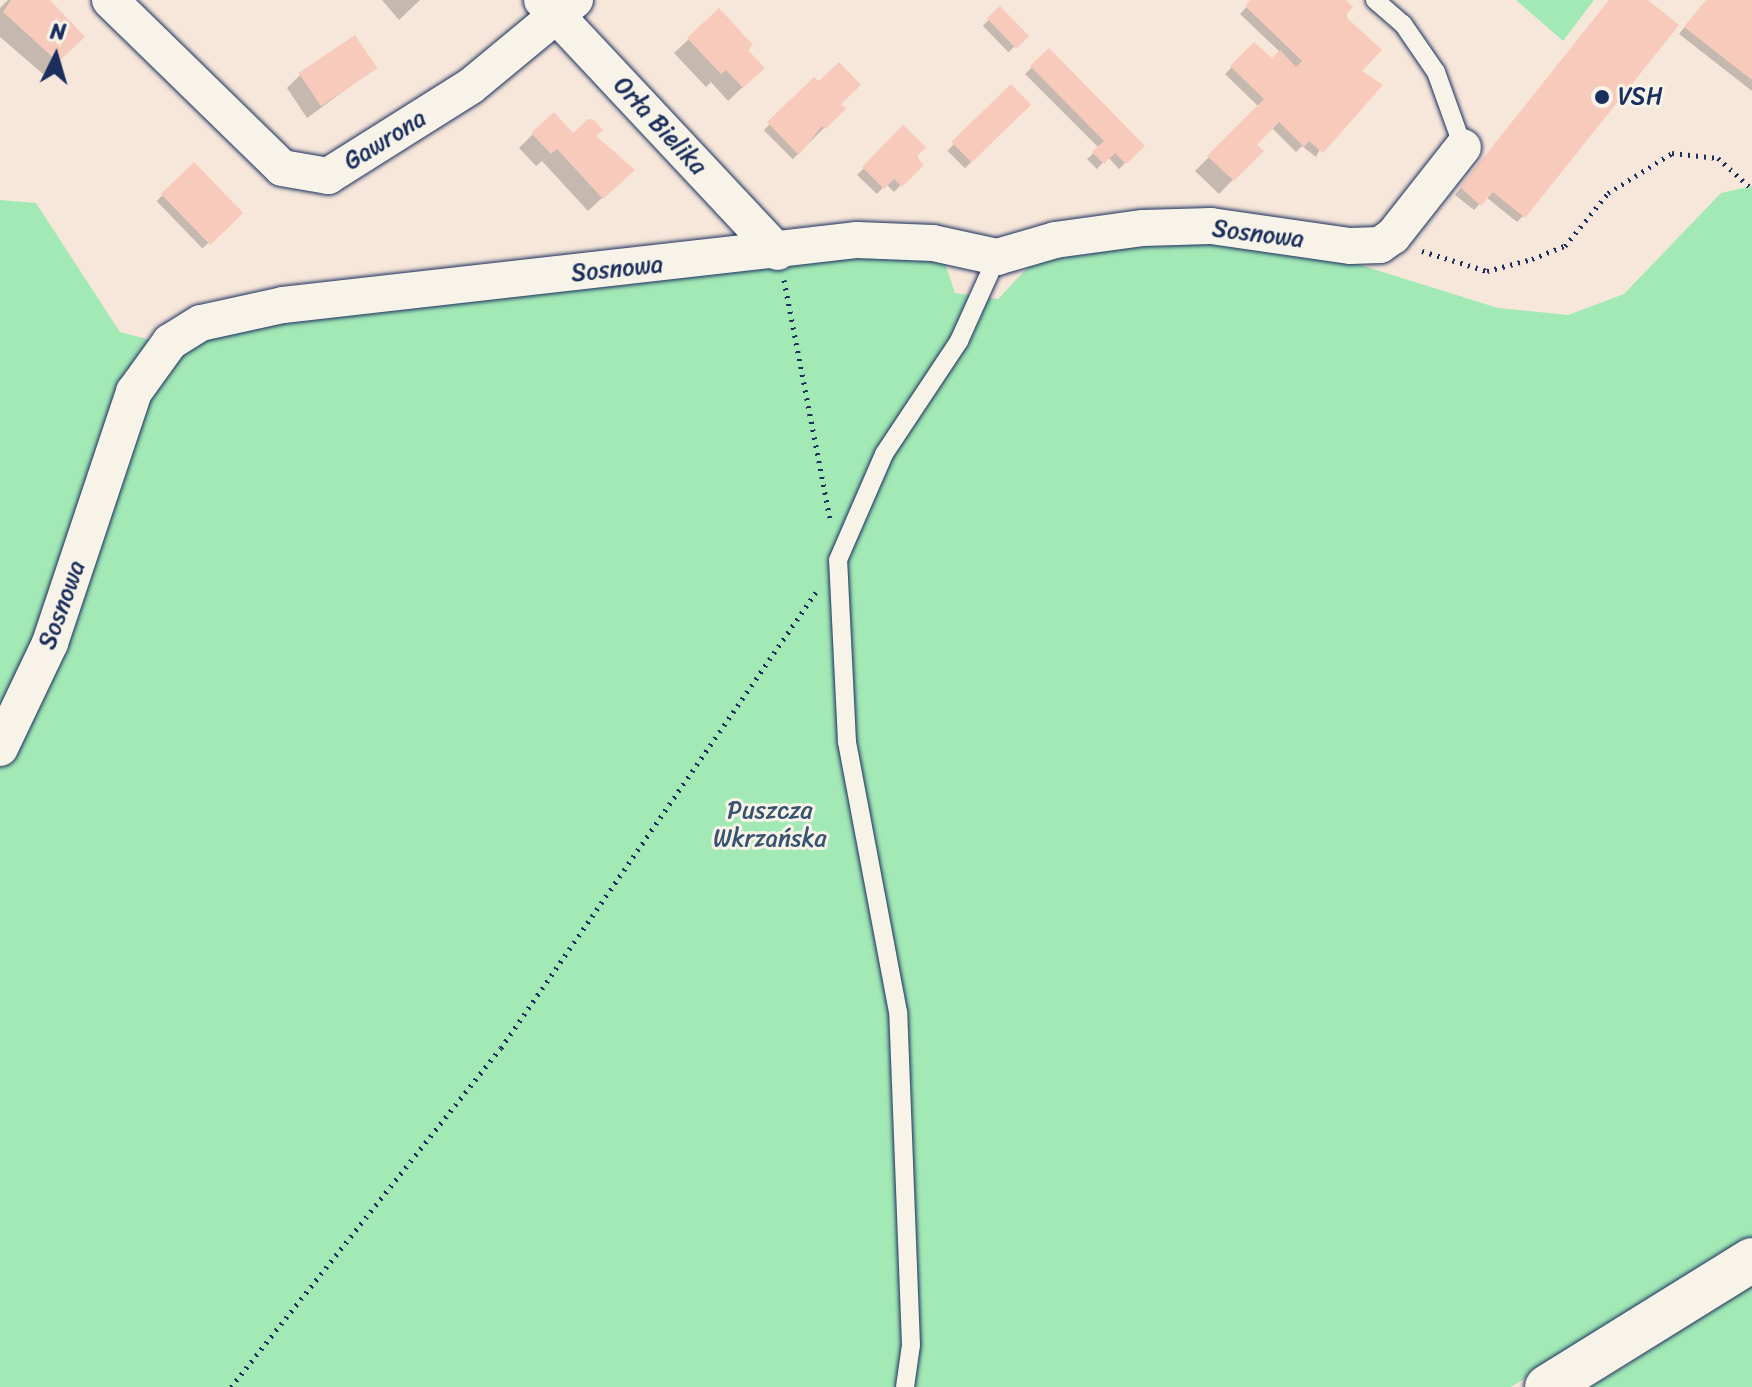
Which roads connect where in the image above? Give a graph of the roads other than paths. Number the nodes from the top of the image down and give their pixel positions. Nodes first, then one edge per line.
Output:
1 (110, 0) edge
2 (1375, 0) edge
3 (557, 5) edge
4 (1463, 147) joint
5 (778, 252) junction
6 (997, 257) junction
7 (0, 748) edge
8 (1752, 1260) edge
9 (905, 1387) edge
10 (1547, 1387) edge

1 - 3 street, Gawrona
2 - 4 lane
3 - 5 street, Orła Bielika
4 - 6 street, Sosnowa
5 - 6 street, Sosnowa
5 - 7 street, Sosnowa
6 - 9 lane
8 - 10 street

